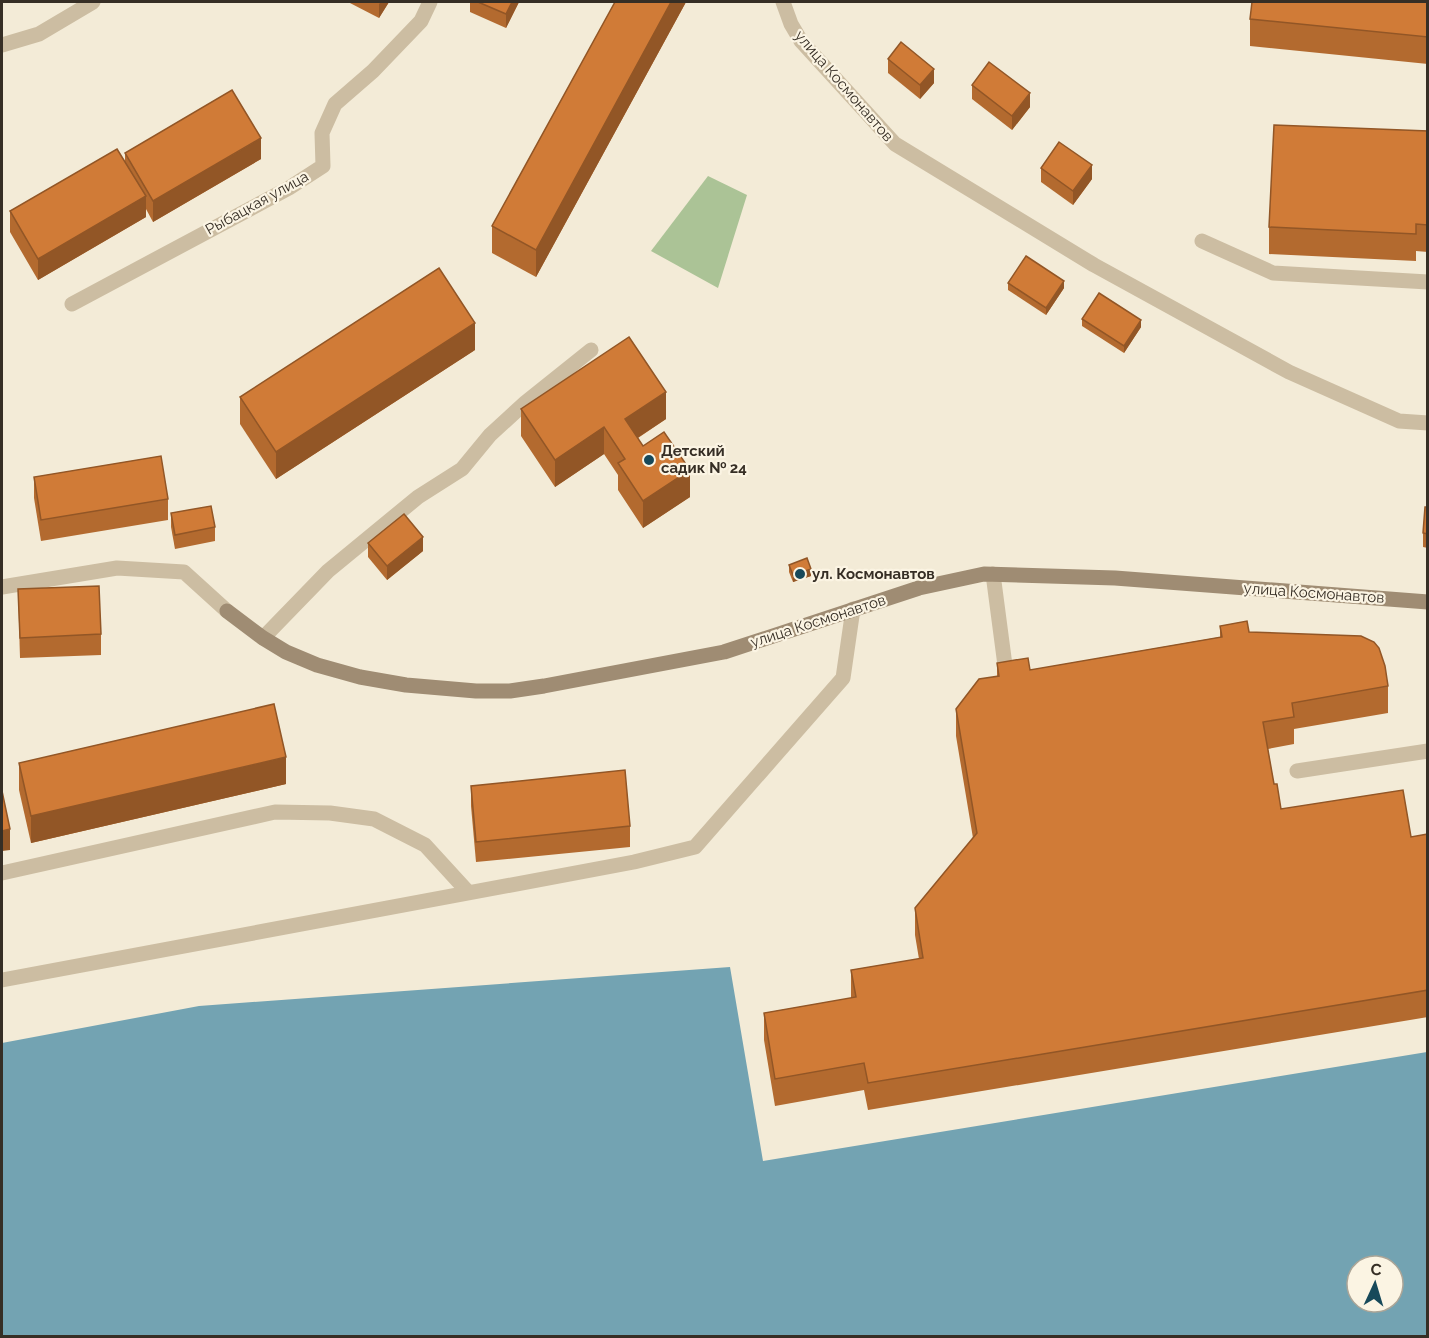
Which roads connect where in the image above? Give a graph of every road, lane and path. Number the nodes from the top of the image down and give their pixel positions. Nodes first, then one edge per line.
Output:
1 (93, 2) edge
2 (430, 2) edge
3 (783, 2) edge
4 (2, 45) edge
5 (1202, 241) dead end
6 (1428, 282) edge
7 (72, 304) dead end
8 (591, 350) dead end
9 (1428, 423) edge
10 (993, 574) junction
11 (2, 587) edge
12 (1428, 602) edge
13 (853, 609) junction
14 (263, 638) junction
15 (1006, 673) edge
16 (1428, 751) edge
17 (1297, 771) dead end
18 (2, 873) edge
19 (468, 892) junction
20 (2, 980) edge

1 - 4 street
2 - 7 street, Рыбацкая улица
3 - 9 street, улица Космонавтов
5 - 6 street
8 - 14 street
10 - 12 street, улица Космонавтов
10 - 13 street, улица Космонавтов
10 - 15 street
11 - 14 street, улица Космонавтов
13 - 14 street, улица Космонавтов
13 - 19 street
16 - 17 street
18 - 19 street
19 - 20 street

